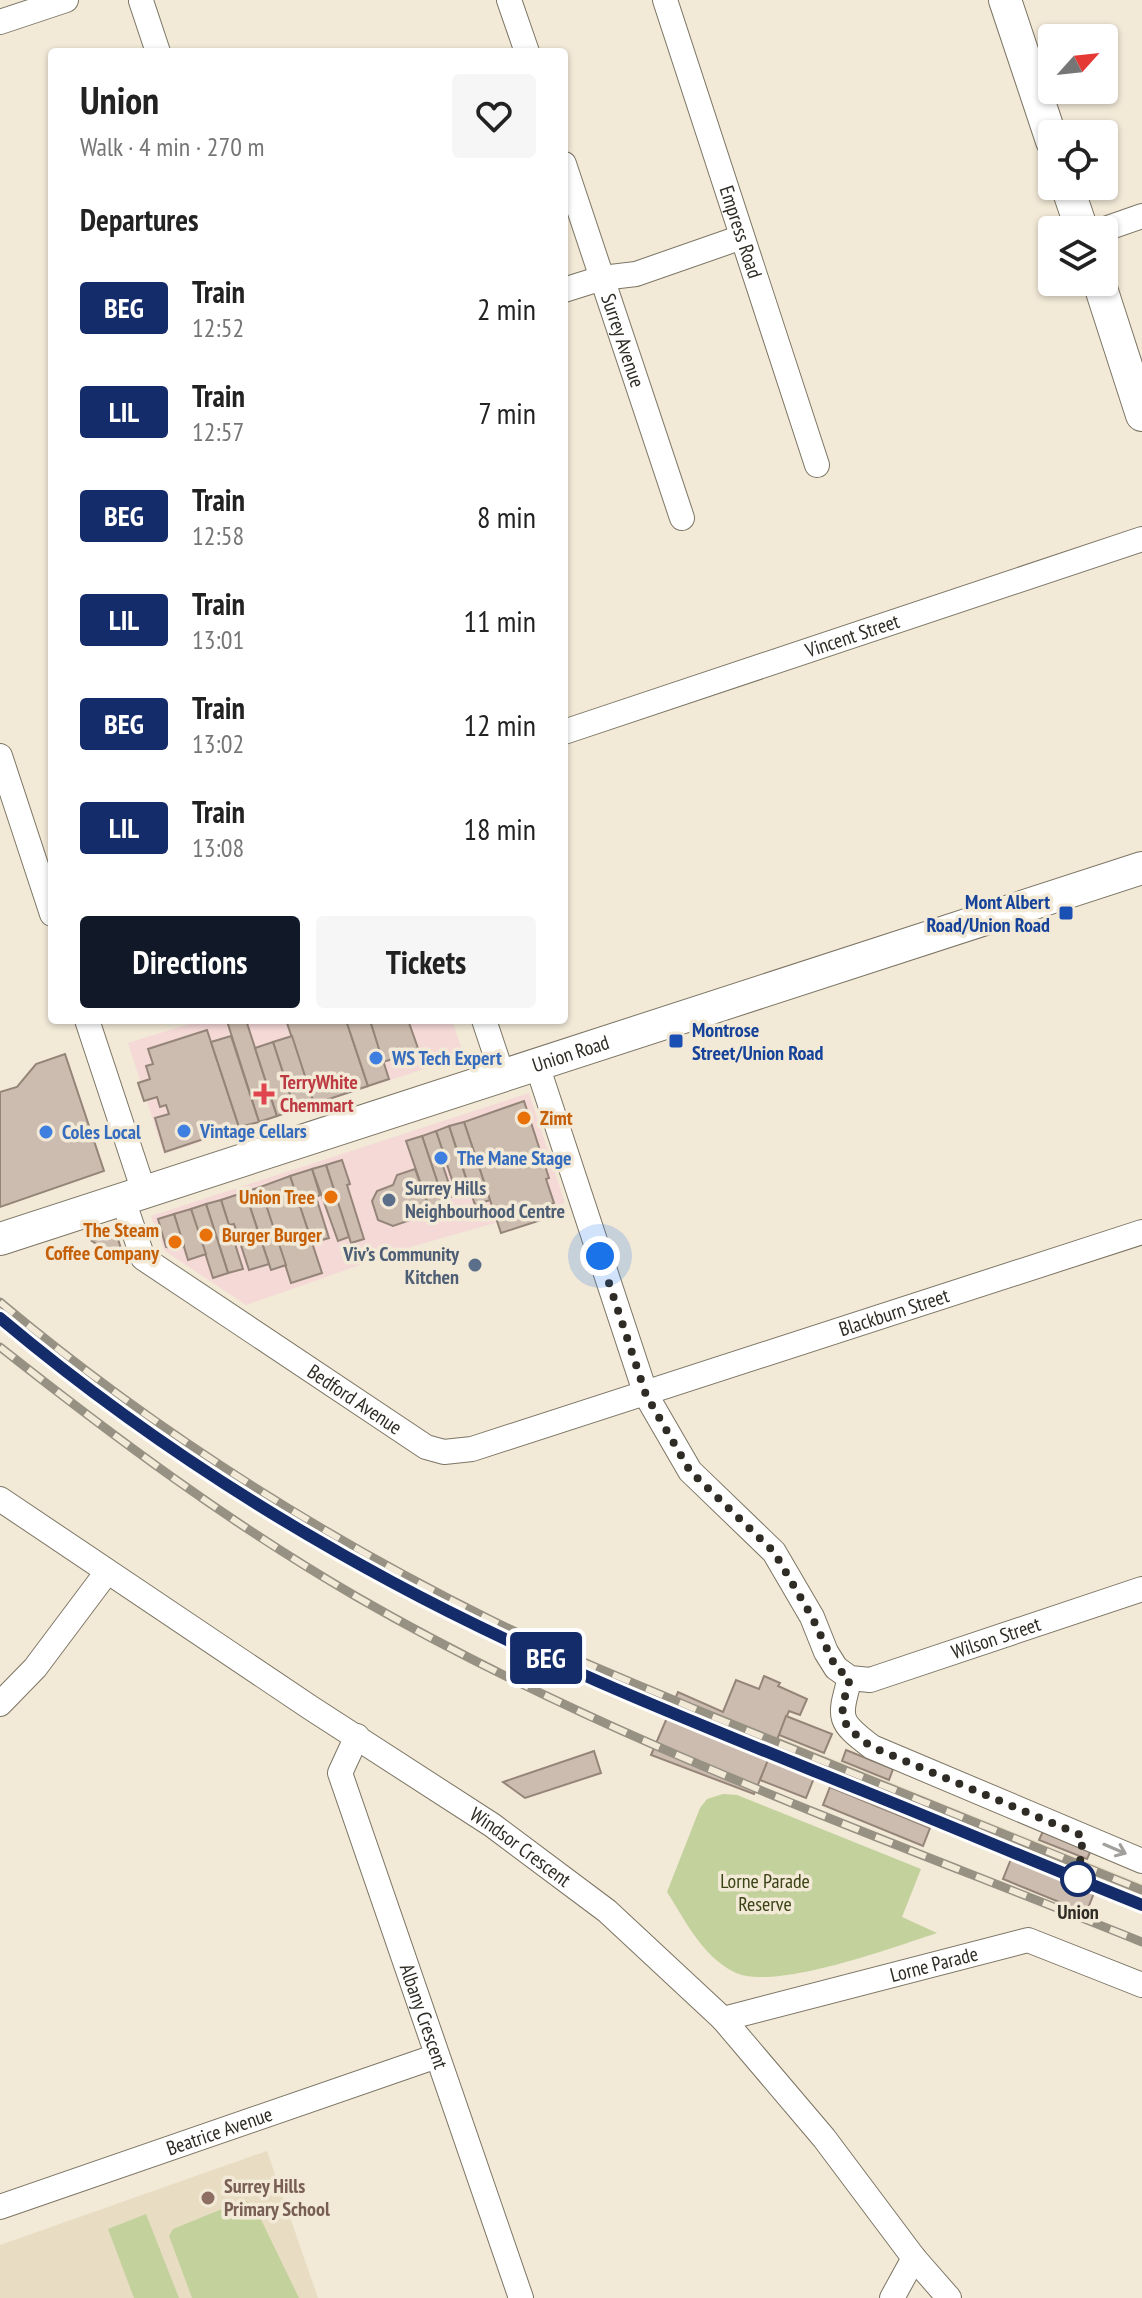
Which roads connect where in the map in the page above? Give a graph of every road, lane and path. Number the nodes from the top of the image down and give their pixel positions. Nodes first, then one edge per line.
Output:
1 (66, 0) edge
2 (126, 0) edge
3 (141, 0) edge
4 (509, 0) edge
5 (665, 0) edge
6 (1005, 0) edge
7 (0, 22) edge
8 (157, 48) edge
9 (526, 48) edge
10 (1045, 120) edge
11 (568, 176) edge
12 (1142, 216) edge
13 (1118, 224) edge
14 (742, 237) junction
15 (602, 278) junction
16 (568, 289) edge
17 (1104, 296) edge
18 (1142, 415) edge
19 (817, 465) dead end
20 (682, 518) dead end
21 (1142, 539) edge
22 (568, 731) edge
23 (0, 756) edge
24 (1142, 868) edge
25 (48, 902) edge
26 (88, 1024) edge
27 (485, 1024) edge
28 (537, 1065) junction
29 (503, 1077) junction
30 (134, 1196) junction
31 (1142, 1232) edge
32 (0, 1239) edge
33 (646, 1395) junction
34 (0, 1499) edge
35 (107, 1572) junction
36 (1142, 1589) edge
37 (850, 1678) junction
38 (0, 1704) edge
39 (357, 1736) junction
40 (1142, 1861) edge
41 (1142, 1985) edge
42 (723, 2019) junction
43 (437, 2056) junction
44 (0, 2207) edge
45 (914, 2258) junction
46 (521, 2298) edge
47 (892, 2298) edge
48 (949, 2298) edge

1 - 7 street
2 - 3 street
3 - 8 street
4 - 9 street
5 - 14 street, Empress Road
6 - 10 main road
11 - 15 street, Surrey Avenue
12 - 13 street
14 - 15 street
14 - 19 street, Empress Road
15 - 16 street
15 - 20 street, Surrey Avenue
17 - 18 main road
21 - 22 street, Vincent Street
23 - 25 street
24 - 28 main road, Union Road
26 - 30 street, Bedford Avenue
27 - 29 street
28 - 29 main road, Union Road
28 - 33 street
29 - 30 main road, Union Road
30 - 32 main road, Union Road
30 - 33 street, Bedford Avenue
31 - 33 street, Blackburn Street
33 - 37 street
34 - 35 street, Windsor Crescent
35 - 38 street
35 - 39 street, Windsor Crescent
36 - 37 street, Wilson Street
37 -> 40 street
39 - 42 street, Windsor Crescent
39 - 43 street, Albany Crescent
41 - 42 street, Lorne Parade
42 - 45 street, Windsor Crescent
43 - 44 street, Beatrice Avenue
43 - 46 street, Albany Crescent
45 - 47 street
45 - 48 street, Windsor Crescent

